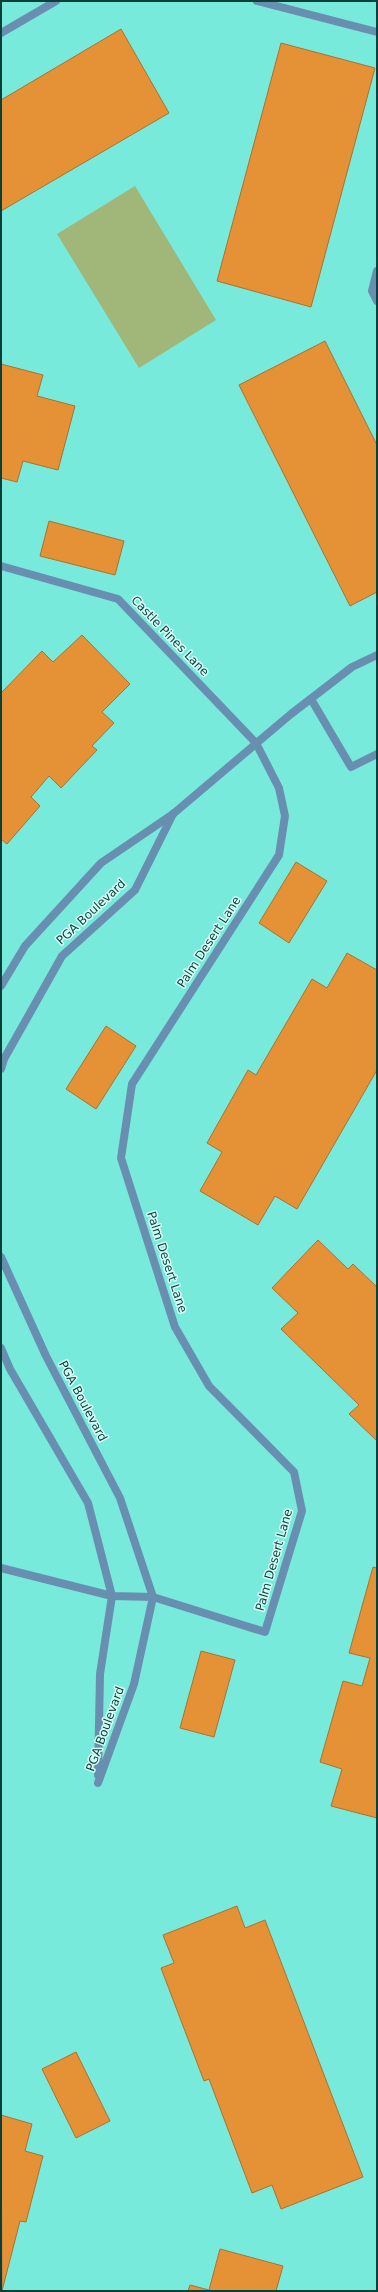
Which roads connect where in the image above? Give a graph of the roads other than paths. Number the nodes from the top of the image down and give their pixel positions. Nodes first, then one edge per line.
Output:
1 (56, 1) edge
2 (257, 1) edge
3 (377, 32) edge
4 (1, 33) edge
5 (377, 271) edge
6 (377, 300) edge
7 (1, 566) edge
8 (377, 655) edge
9 (311, 699) junction
10 (256, 743) junction
11 (377, 754) edge
12 (173, 814) junction
13 (1, 986) edge
14 (1, 1069) edge
15 (1, 1257) edge
16 (1, 1348) edge
17 (1, 1568) edge
18 (112, 1596) junction
19 (152, 1598) junction

1 - 4 street
2 - 3 street
5 - 6 street
7 - 10 street, Castle Pines Lane
8 - 9 street, PGA Boulevard
9 - 10 street, PGA Boulevard
9 - 11 street
10 - 12 street, PGA Boulevard
10 - 19 street, Palm Desert Lane
12 - 13 street, PGA Boulevard
12 - 14 street, PGA Boulevard
15 - 19 street, PGA Boulevard
16 - 18 street, PGA Boulevard
17 - 18 street
18 - 19 street, Palm Desert Lane
18 - 19 street, PGA Boulevard

